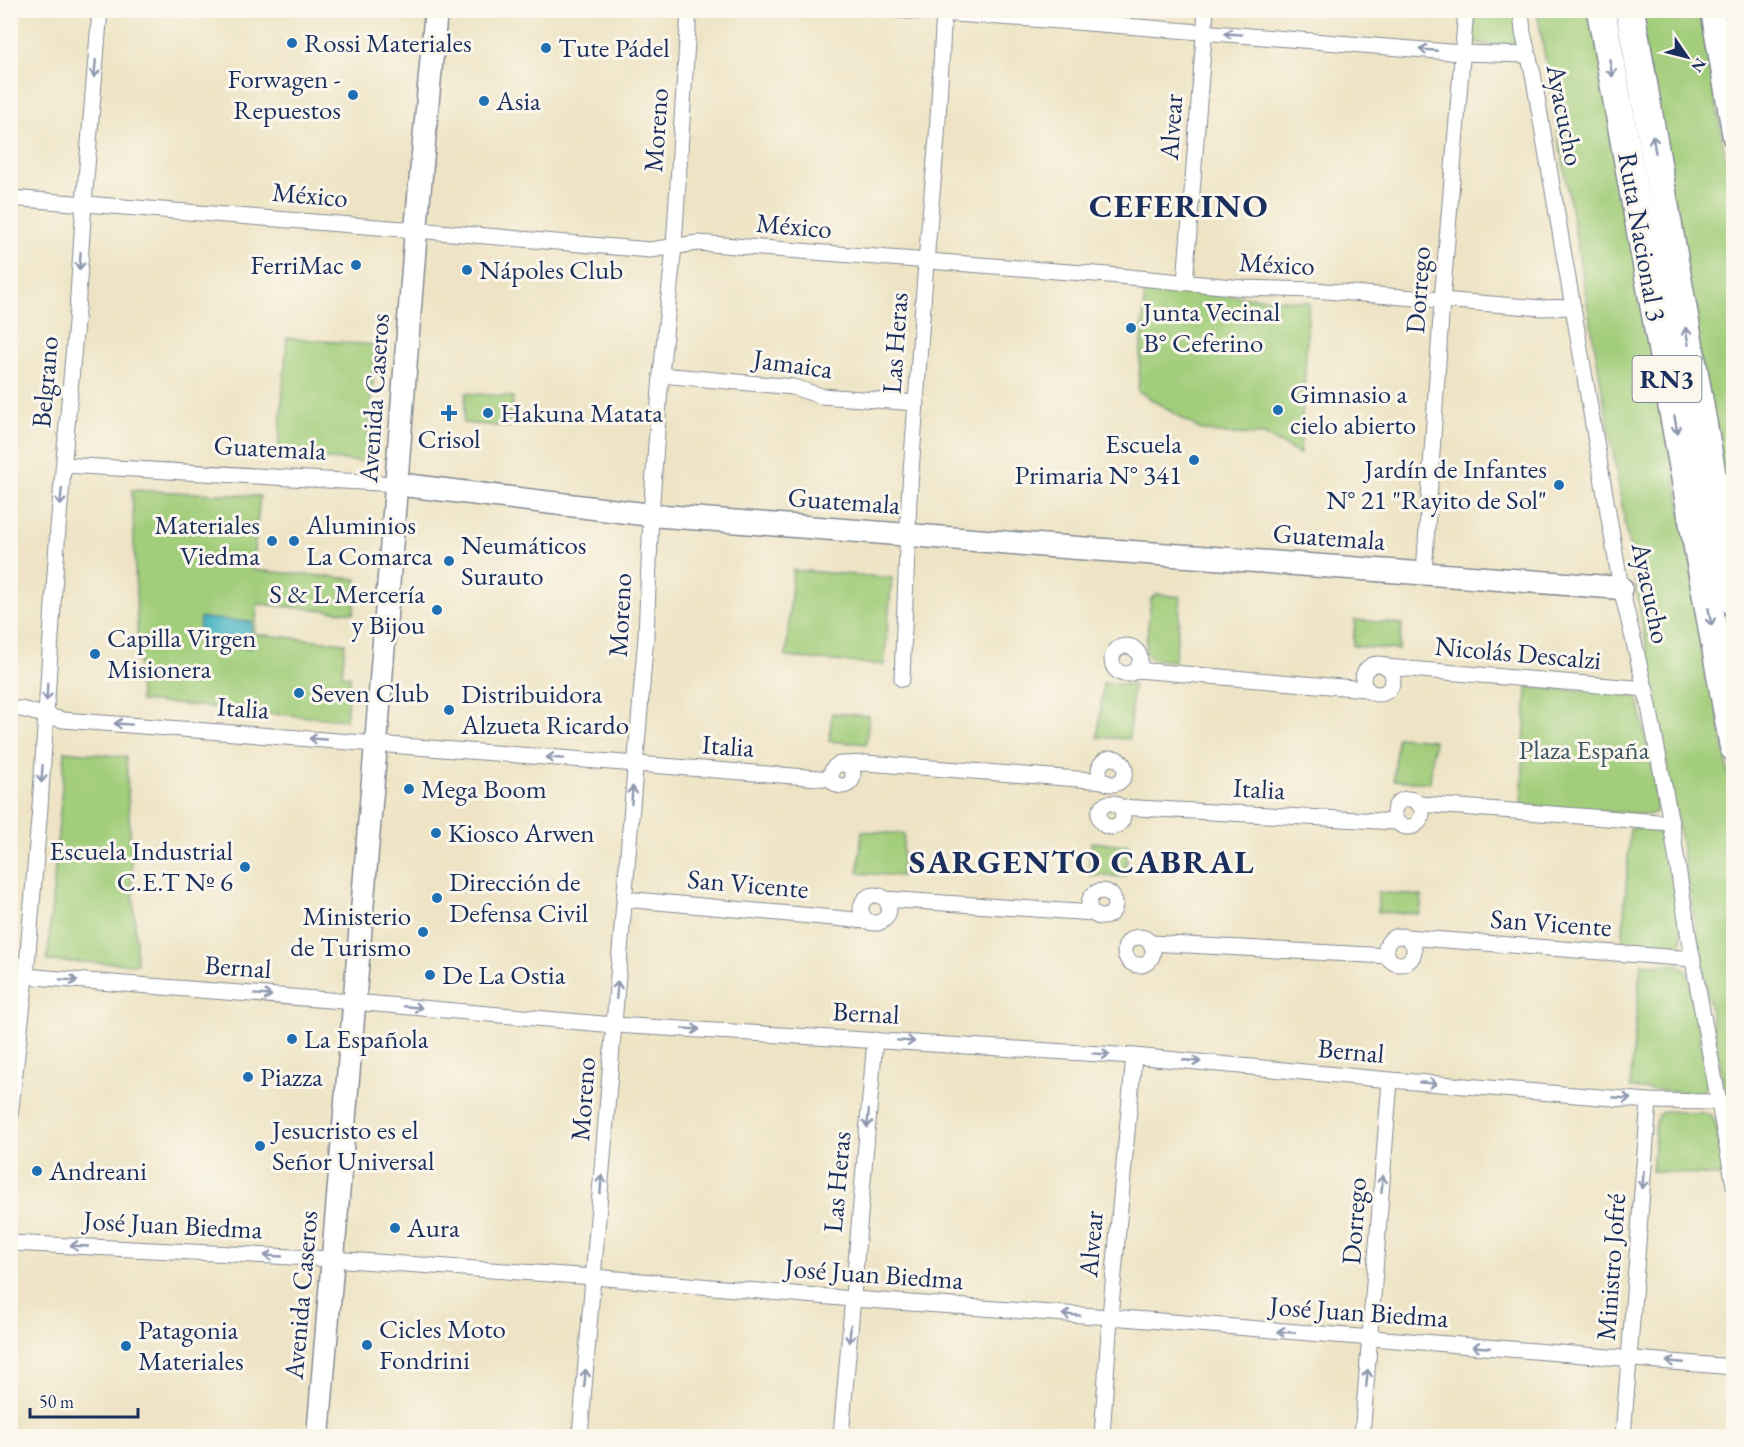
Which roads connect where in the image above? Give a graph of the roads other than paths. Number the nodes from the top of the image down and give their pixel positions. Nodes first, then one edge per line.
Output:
1 (100, 10) edge
2 (436, 10) edge
3 (689, 10) edge
4 (895, 10) edge
5 (1206, 10) edge
6 (1466, 10) edge
7 (1521, 10) edge
8 (1601, 10) edge
9 (1630, 10) edge
10 (1712, 10) edge
11 (944, 12) edge
12 (1204, 32) junction
13 (1462, 53) junction
14 (1528, 55) junction
15 (1733, 132) edge
16 (10, 198) edge
17 (84, 203) junction
18 (416, 230) junction
19 (674, 246) junction
20 (926, 262) junction
21 (1185, 283) junction
22 (1442, 301) junction
23 (1573, 307) junction
24 (661, 375) junction
25 (917, 403) junction
26 (64, 465) junction
27 (396, 484) junction
28 (651, 514) junction
29 (907, 534) junction
30 (1424, 573) junction
31 (1621, 588) junction
32 (1734, 601) edge
33 (1386, 667) junction
34 (1136, 670) dead end
35 (902, 679) dead end
36 (1366, 689) junction
37 (1646, 689) junction
38 (10, 709) edge
39 (46, 716) junction
40 (376, 744) junction
41 (1734, 747) edge
42 (635, 764) junction
43 (1104, 781) dead end
44 (1119, 807) dead end
45 (1671, 823) junction
46 (624, 899) junction
47 (1094, 913) dead end
48 (1406, 937) junction
49 (1150, 943) dead end
50 (1388, 956) junction
51 (1693, 959) junction
52 (18, 976) edge
53 (354, 1002) junction
54 (614, 1025) junction
55 (875, 1040) junction
56 (1134, 1056) junction
57 (1390, 1080) junction
58 (1649, 1101) junction
59 (1718, 1102) junction
60 (10, 1116) edge
61 (1734, 1185) edge
62 (10, 1243) edge
63 (332, 1259) junction
64 (594, 1277) junction
65 (853, 1299) junction
66 (1110, 1317) junction
67 (1370, 1339) junction
68 (1629, 1358) junction
69 (1734, 1367) edge
70 (318, 1437) edge
71 (580, 1437) edge
72 (841, 1437) edge
73 (1101, 1437) edge
74 (1362, 1437) edge
75 (1623, 1437) edge

1 -> 17 street, Belgrano
2 - 18 main road, Avenida Caseros
3 - 19 street, Moreno
4 - 11 street
5 - 12 street, Alvear
6 - 13 street, Dorrego
7 - 14 street, Ayacucho
8 -> 41 highway, Ruta Nacional 3 / RN3
32 -> 9 highway, Ruta Nacional 3 / RN3
10 - 15 main road
11 - 12 street
11 - 20 street, Las Heras
13 -> 12 street
12 - 21 street, Alvear
13 - 14 street
13 - 22 street, Dorrego
14 - 23 street, Ayacucho
16 - 17 street, México
17 - 18 street, México
17 -> 26 street, Belgrano
18 - 19 street, México
18 - 27 main road, Avenida Caseros
19 - 20 street, México
19 - 24 street, Moreno
20 - 21 street, México
20 - 25 street, Las Heras
21 - 22 street, México
22 - 23 street, México
22 - 30 street, Dorrego
23 - 31 street, Ayacucho
24 - 25 street, Jamaica
24 - 28 street, Moreno
25 - 29 street, Las Heras
26 - 27 street, Guatemala
26 -> 39 street, Belgrano
27 - 28 main road, Guatemala
27 - 40 main road, Avenida Caseros
28 - 29 main road, Guatemala
28 - 42 street, Moreno
29 - 30 main road, Guatemala
29 - 35 street, Las Heras
30 - 31 main road, Guatemala
31 - 37 street, Ayacucho
33 - 36 street, Nicolás Descalzi
33 - 36 street
33 - 37 street, Nicolás Descalzi
34 - 36 street
37 - 45 street, Ayacucho
38 - 39 street, Italia
40 -> 39 street, Italia
39 -> 52 street, Belgrano
42 -> 40 street, Italia
40 - 53 main road, Avenida Caseros
42 - 43 street, Italia
46 -> 42 street, Moreno
44 - 45 street, Italia
45 - 51 street, Ayacucho
46 - 47 street, San Vicente
54 -> 46 street, Moreno
48 - 50 street
48 - 50 street
48 - 51 street, San Vicente
49 - 50 street
51 - 59 street, Ayacucho
52 -> 53 street, Bernal
52 - 60 street, Belgrano
53 -> 54 street, Bernal
53 - 63 main road, Avenida Caseros
54 -> 55 street, Bernal
64 -> 54 street, Moreno
55 -> 56 street, Bernal
55 -> 65 street, Las Heras
56 -> 57 street, Bernal
56 - 66 street, Alvear
57 -> 58 street, Bernal
67 -> 57 street, Dorrego
58 - 59 street, Bernal
58 -> 68 street, Ministro Jofré
59 - 61 street, Ayacucho
63 -> 62 street, José Juan Biedma
63 - 64 street, José Juan Biedma
63 - 70 main road, Avenida Caseros
64 - 65 street, José Juan Biedma
71 -> 64 street, Moreno
66 -> 65 street, José Juan Biedma
65 -> 72 street, Las Heras
67 -> 66 street, José Juan Biedma
66 - 73 street, Alvear
68 -> 67 street, José Juan Biedma
74 -> 67 street, Dorrego
69 -> 68 street, José Juan Biedma
68 - 75 street, Ministro Jofré

